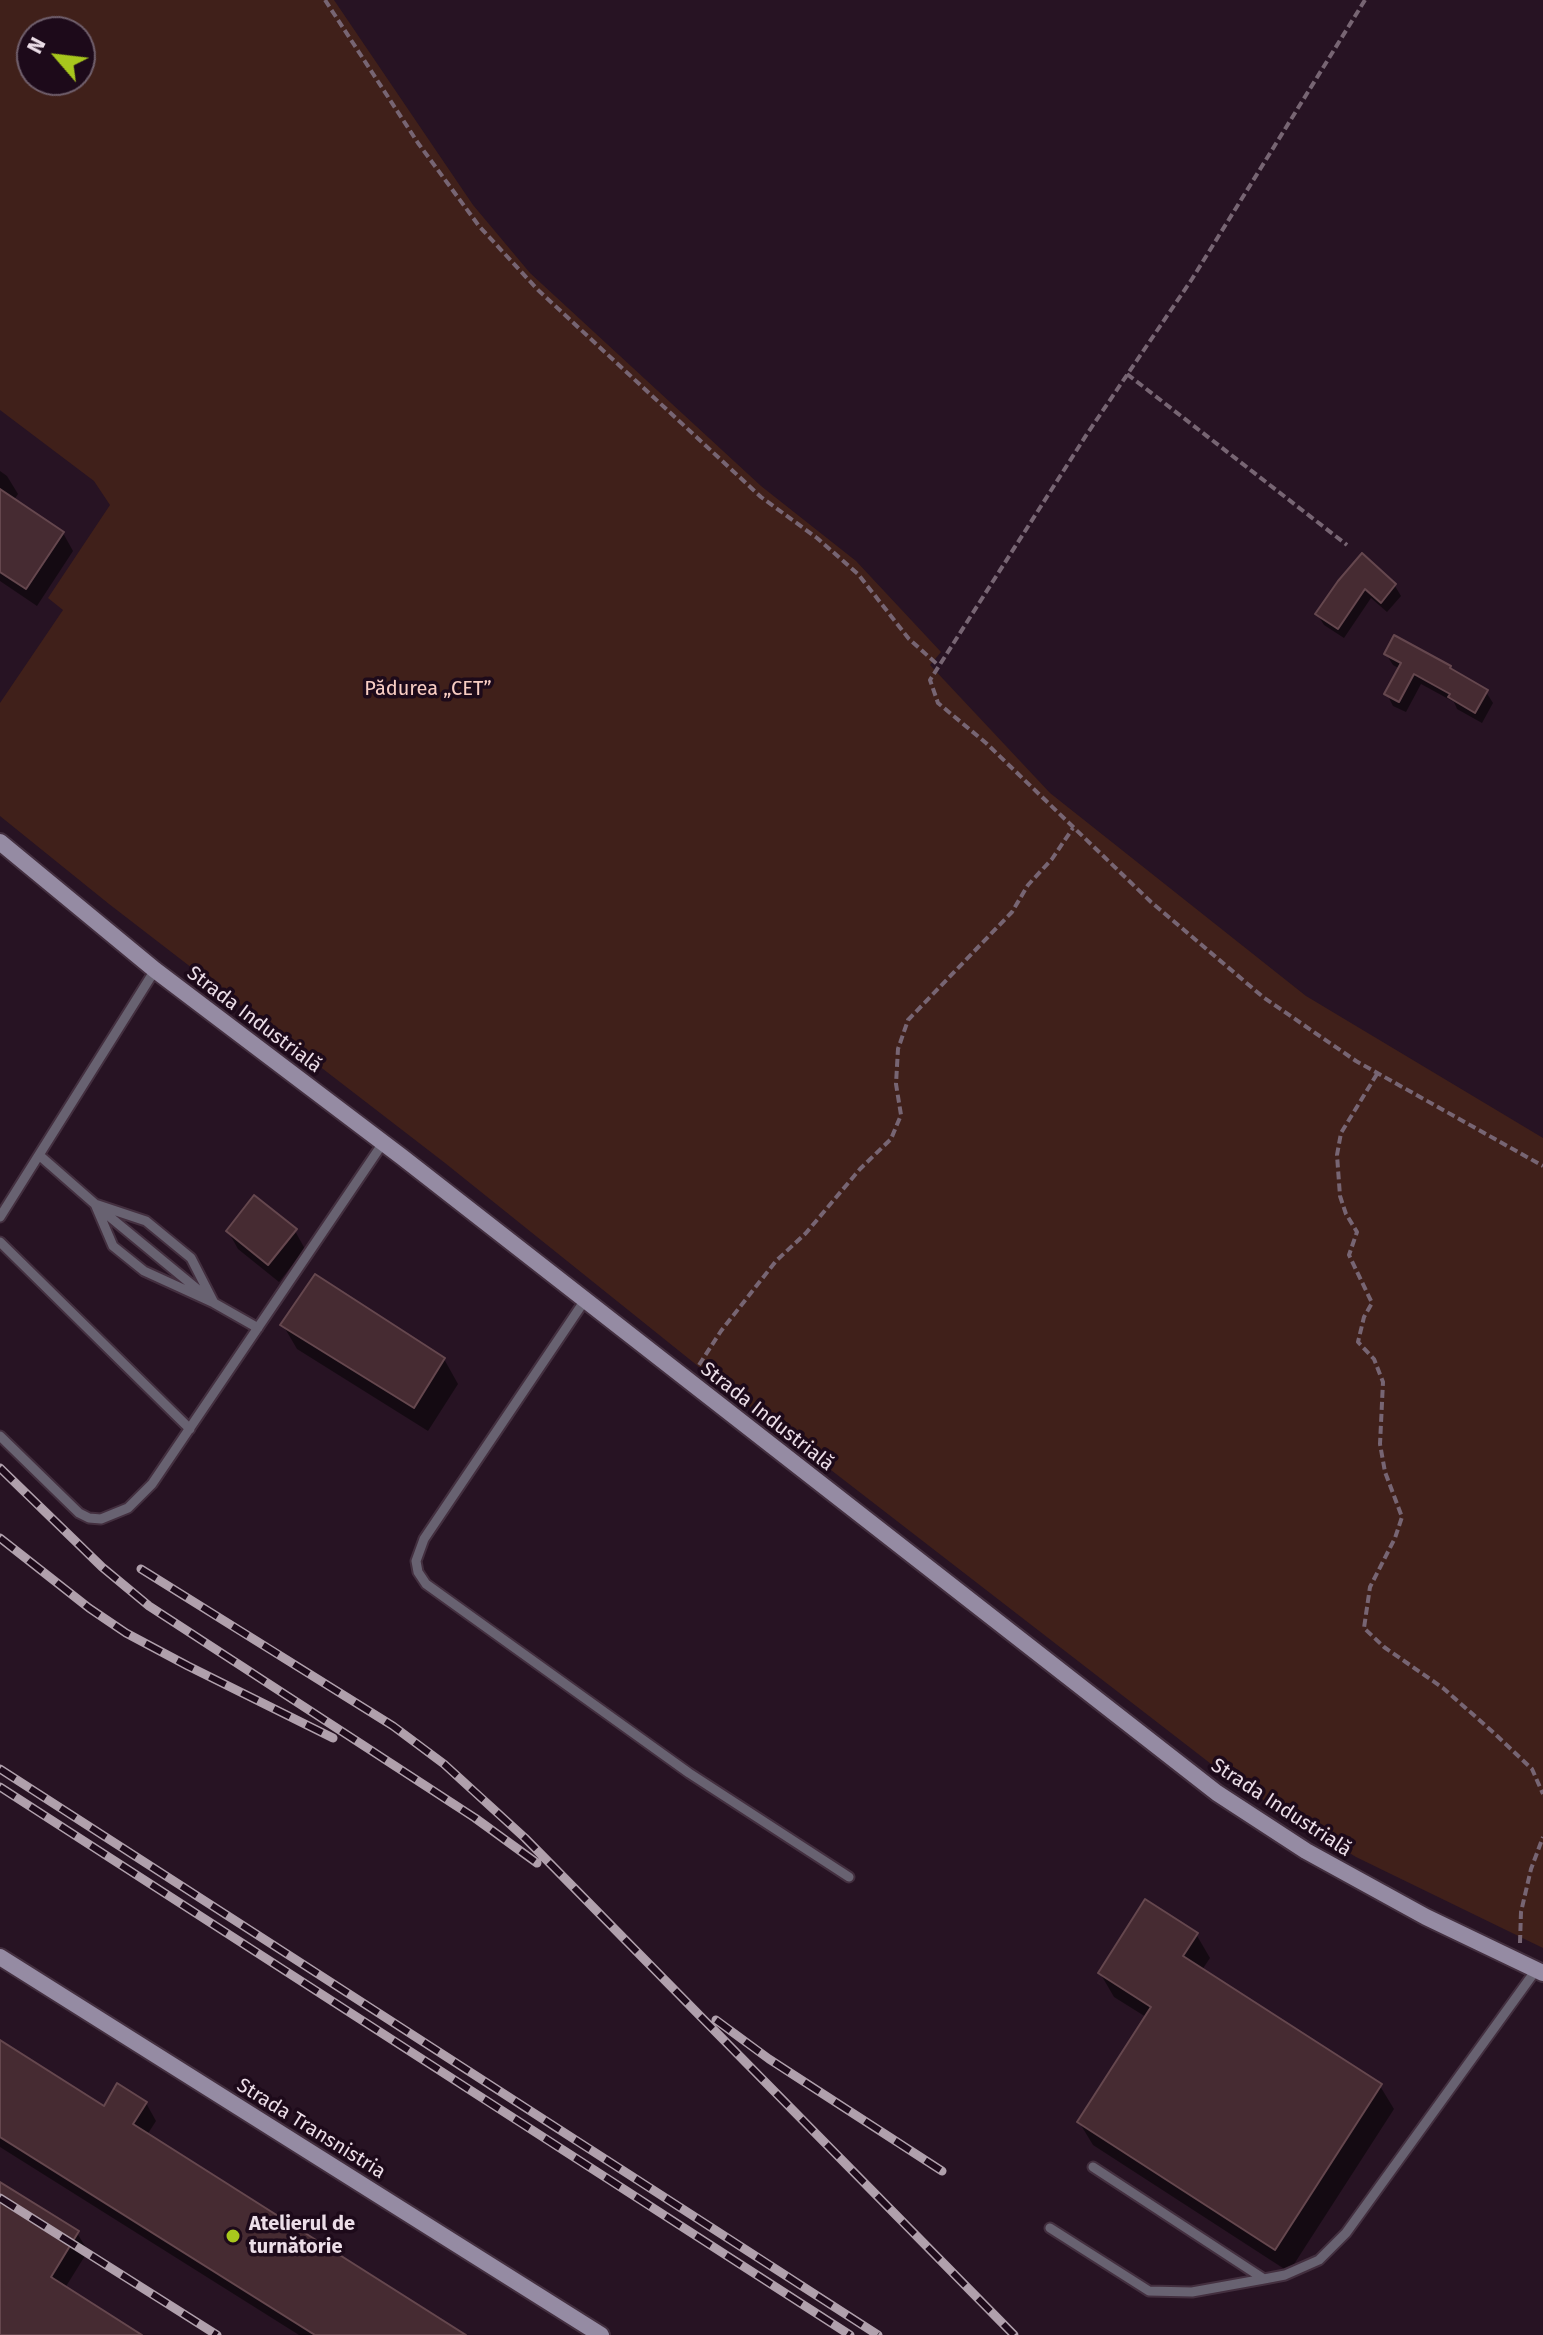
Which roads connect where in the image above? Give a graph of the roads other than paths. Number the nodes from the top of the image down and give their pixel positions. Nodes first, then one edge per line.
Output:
1 (0, 842) edge
2 (155, 970) junction
3 (383, 1143) junction
4 (39, 1155) junction
5 (95, 1204) junction
6 (0, 1217) edge
7 (0, 1242) edge
8 (585, 1300) junction
9 (214, 1303) junction
10 (258, 1328) junction
11 (190, 1429) junction
12 (0, 1436) edge
13 (849, 1877) dead end
14 (0, 1957) edge
15 (1540, 1971) edge
16 (1093, 2167) dead end
17 (1050, 2228) dead end
18 (1264, 2279) junction
19 (601, 2335) edge

1 - 2 street, Strada Industrială
2 - 3 street, Strada Industrială
2 - 4 lane
3 - 8 street, Strada Industrială
3 - 10 lane
4 - 5 lane
4 - 6 lane
5 - 9 lane
5 - 9 lane
5 - 9 lane
7 - 11 lane
8 - 13 lane
8 - 15 street, Strada Industrială
9 - 10 lane
10 - 11 lane
11 - 12 lane
14 - 19 street, Strada Transnistria
15 - 18 lane
16 - 18 lane
17 - 18 lane

